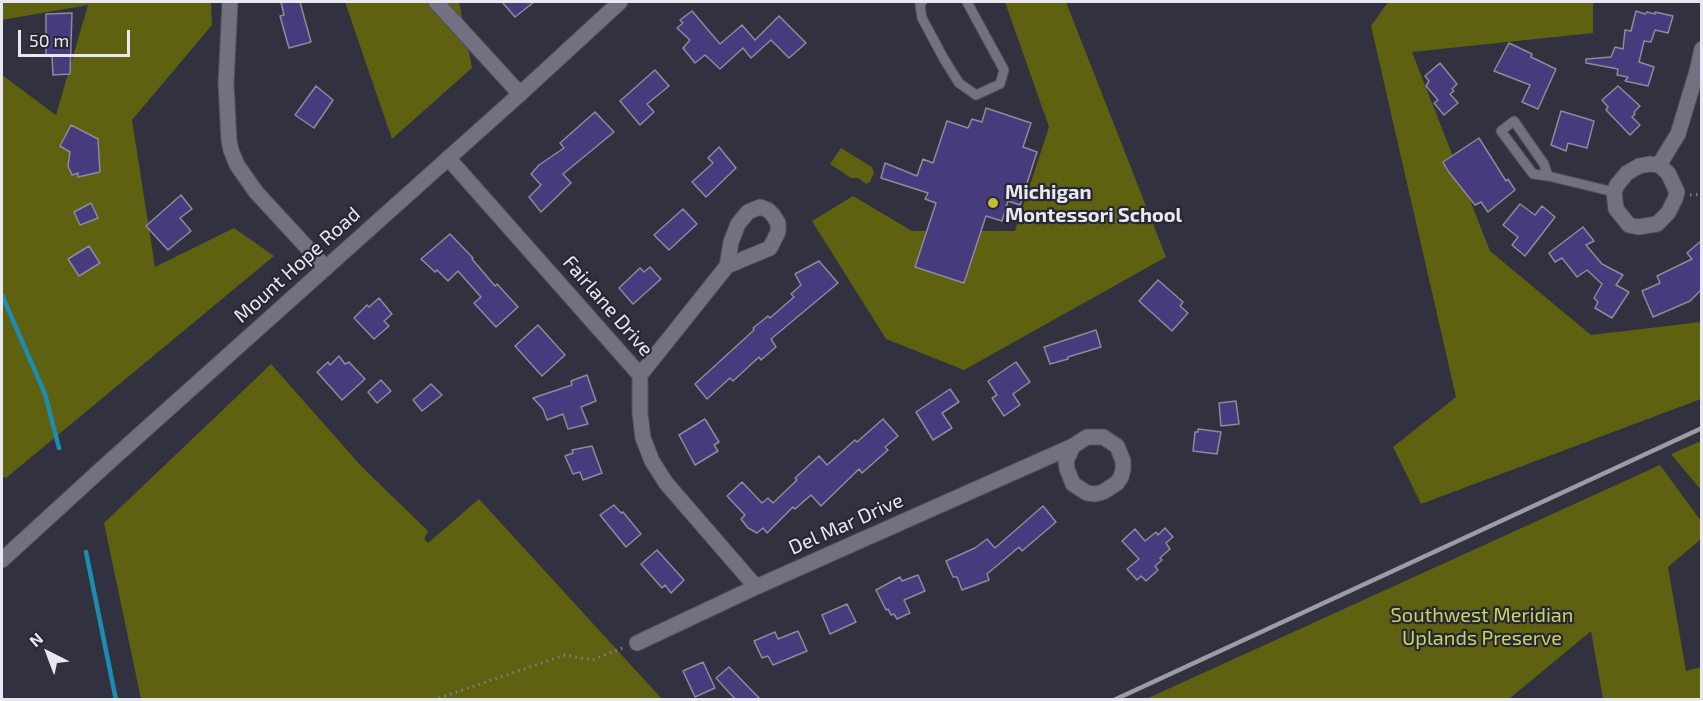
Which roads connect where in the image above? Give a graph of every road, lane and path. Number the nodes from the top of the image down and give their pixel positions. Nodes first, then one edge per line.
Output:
1 (230, 2) edge
2 (436, 2) edge
3 (620, 2) edge
4 (922, 2) edge
5 (967, 2) edge
6 (1701, 49) edge
7 (520, 94) junction
8 (448, 158) junction
9 (1659, 165) junction
10 (1548, 176) junction
11 (1614, 192) junction
12 (727, 267) dead end
13 (326, 268) junction
14 (640, 375) junction
15 (1073, 446) dead end
16 (2, 560) edge
17 (756, 586) junction
18 (637, 643) joint
19 (433, 699) edge

1 - 13 street
2 - 7 street
3 - 7 street, Mount Hope Road
4 - 5 lane
6 - 9 street
7 - 8 street, Mount Hope Road
8 - 13 street, Mount Hope Road
8 - 14 street, Fairlane Drive
9 - 11 street
9 - 11 street
10 - 10 lane
10 - 11 lane
12 - 14 street
13 - 16 street, Mount Hope Road
14 - 17 street, Fairlane Drive
15 - 17 street, Del Mar Drive
17 - 18 street, Del Mar Drive
18 - 19 path

